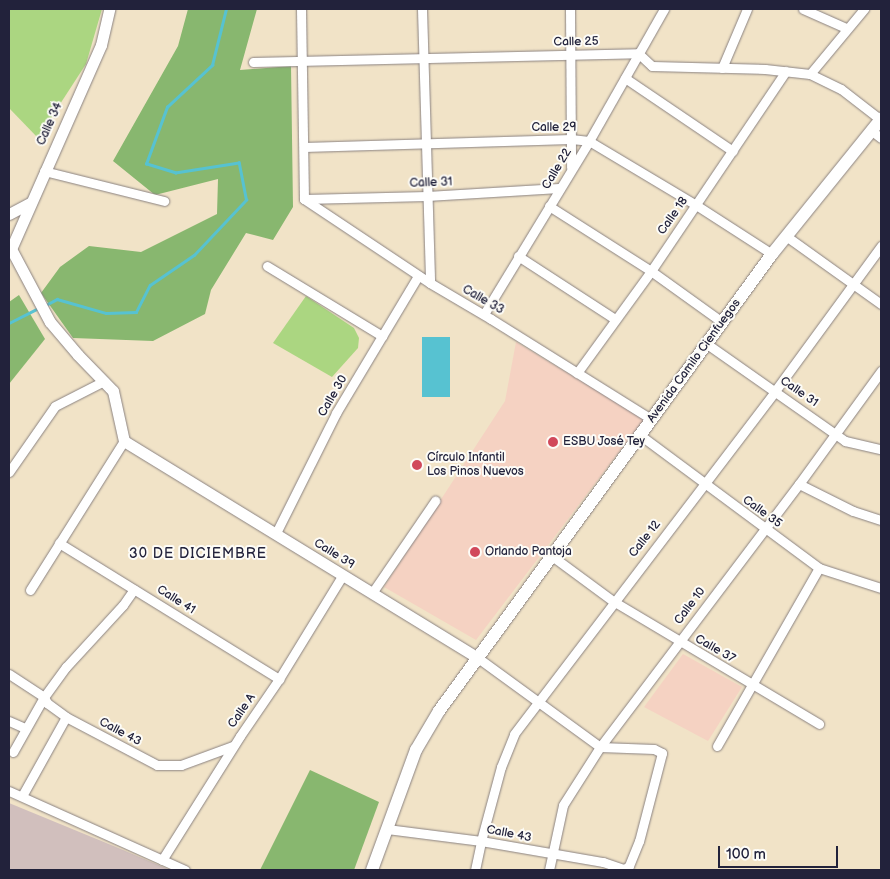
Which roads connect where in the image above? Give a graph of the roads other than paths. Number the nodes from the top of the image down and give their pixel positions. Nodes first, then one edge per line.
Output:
1 (109, 9) edge
2 (301, 9) edge
3 (422, 9) edge
4 (570, 9) edge
5 (664, 9) edge
6 (747, 9) edge
7 (803, 9) edge
8 (864, 9) edge
9 (846, 28) junction
10 (638, 53) junction
11 (570, 55) junction
12 (424, 59) junction
13 (302, 60) junction
14 (253, 62) dead end
15 (722, 68) junction
16 (786, 71) junction
17 (810, 74) junction
18 (625, 78) junction
19 (881, 120) edge
20 (877, 134) edge
21 (571, 139) junction
22 (589, 141) junction
23 (426, 142) junction
24 (304, 147) junction
25 (733, 151) junction
26 (571, 168) junction
27 (44, 171) junction
28 (559, 188) junction
29 (428, 196) junction
30 (304, 199) junction
31 (164, 201) dead end
32 (30, 203) junction
33 (696, 205) junction
34 (549, 206) junction
35 (9, 214) edge
36 (786, 236) junction
37 (881, 246) edge
38 (10, 248) edge
39 (772, 254) junction
40 (518, 256) junction
41 (267, 266) dead end
42 (650, 271) junction
43 (418, 276) junction
44 (430, 283) junction
45 (853, 284) junction
46 (881, 304) edge
47 (484, 314) junction
48 (614, 319) junction
49 (722, 322) junction
50 (382, 336) junction
51 (707, 344) junction
52 (881, 371) edge
53 (577, 373) junction
54 (104, 381) junction
55 (775, 391) junction
56 (651, 419) junction
57 (836, 433) junction
58 (640, 435) junction
59 (124, 441) junction
60 (881, 449) edge
61 (9, 472) edge
62 (704, 484) junction
63 (799, 484) junction
64 (435, 501) dead end
65 (881, 520) edge
66 (764, 529) junction
67 (276, 533) junction
68 (59, 542) junction
69 (552, 556) junction
70 (818, 568) junction
71 (342, 576) junction
72 (881, 588) edge
73 (134, 589) junction
74 (30, 590) dead end
75 (372, 593) junction
76 (613, 601) junction
77 (679, 642) junction
78 (478, 658) junction
79 (9, 674) edge
80 (279, 679) junction
81 (753, 685) junction
82 (44, 697) junction
83 (536, 703) junction
84 (66, 717) junction
85 (9, 721) edge
86 (819, 724) dead end
87 (26, 728) junction
88 (233, 746) junction
89 (717, 746) dead end
90 (600, 747) junction
91 (13, 752) dead end
92 (9, 791) edge
93 (22, 796) junction
94 (387, 829) junction
95 (480, 841) junction
96 (552, 854) junction
97 (162, 860) junction
98 (185, 870) edge
99 (372, 870) edge
100 (475, 870) edge
101 (549, 870) edge
102 (625, 870) edge

1 - 27 street, Calle 34
2 - 13 street
3 - 12 street
4 - 11 street
5 - 10 street, Calle 22
6 - 15 street
7 - 9 street
8 - 9 street
9 - 17 street
10 - 11 street, Calle 25
10 - 15 street
10 - 18 street, Calle 22
11 - 12 street, Calle 25
11 - 21 street
12 - 13 street, Calle 25
12 - 23 street
13 - 14 street, Calle 25
13 - 24 street
15 - 16 street
16 - 17 street
16 - 25 street, Calle 18
17 - 19 street
18 - 22 street, Calle 22
18 - 25 street
19 - 20 main road, Avenida Camilo Cienfuegos
20 - 36 main road, Avenida Camilo Cienfuegos
21 - 22 street, Calle 29
21 - 23 street, Calle 29
21 - 26 street
22 - 26 street, Calle 22
22 - 33 street, Calle 29
23 - 24 street, Calle 29
23 - 29 street
24 - 30 street
25 - 33 street, Calle 18
26 - 28 street, Calle 22
27 - 31 street
27 - 32 street, Calle 34
28 - 29 street, Calle 31
28 - 34 street, Calle 22
29 - 30 street, Calle 31
29 - 44 street
30 - 43 street, Calle 33
32 - 35 street
32 - 38 street, Calle 34
33 - 39 street, Calle 29
33 - 42 street, Calle 18
34 - 40 street, Calle 22
34 - 42 street
36 - 39 main road, Avenida Camilo Cienfuegos
36 - 45 street
37 - 45 street, Calle 12
38 - 54 street
39 - 49 main road, Avenida Camilo Cienfuegos
40 - 47 street, Calle 22
40 - 48 street
41 - 50 street
42 - 48 street, Calle 18
42 - 49 street
43 - 44 street, Calle 33
43 - 50 street, Calle 30
44 - 47 street, Calle 33
45 - 46 street
45 - 55 street, Calle 12
47 - 53 street, Calle 33
48 - 53 street, Calle 18
49 - 51 main road, Avenida Camilo Cienfuegos
50 - 67 street, Calle 30
51 - 55 street, Calle 31
51 - 56 main road, Avenida Camilo Cienfuegos
52 - 57 street, Calle 10
53 - 56 street, Calle 33
54 - 59 street
54 - 61 street
55 - 57 street, Calle 31
55 - 62 street, Calle 12
56 - 58 main road, Avenida Camilo Cienfuegos
57 - 60 street, Calle 31
57 - 63 street, Calle 10
58 - 62 street, Calle 35
58 - 69 main road, Avenida Camilo Cienfuegos
59 - 67 street, Calle 39
59 - 68 street
62 - 66 street, Calle 35
62 - 76 street, Calle 12
63 - 65 street
63 - 66 street, Calle 10
64 - 75 street
66 - 70 street, Calle 35
66 - 77 street, Calle 10
67 - 71 street, Calle 39
68 - 73 street, Calle 41
68 - 74 street
69 - 76 street, Calle 37
69 - 78 main road, Avenida Camilo Cienfuegos
70 - 72 street, Calle 35
70 - 81 street
71 - 75 street, Calle 39
71 - 80 street, Calle A
73 - 80 street, Calle 41
73 - 82 street
75 - 78 street, Calle 39
76 - 77 street, Calle 37
76 - 83 street, Calle 12
77 - 81 street, Calle 37
77 - 90 street, Calle 10
78 - 83 street, Calle 39
78 - 94 main road, Avenida Camilo Cienfuegos
79 - 82 street, Calle 43
80 - 88 street, Calle A
81 - 86 street, Calle 37
81 - 89 street
82 - 84 street, Calle 43
82 - 87 street
83 - 90 street, Calle 39
83 - 95 street, Calle 12
84 - 88 street, Calle 43
84 - 93 street
85 - 87 street
87 - 91 street
88 - 97 street, Calle A
90 - 96 street, Calle 10
90 - 102 street
92 - 93 street
93 - 97 street
94 - 95 street, Calle 43
94 - 99 main road, Avenida Camilo Cienfuegos
95 - 96 street, Calle 43
95 - 100 street, Calle 12
96 - 101 street, Calle 10
96 - 102 street, Calle 43
97 - 98 street

